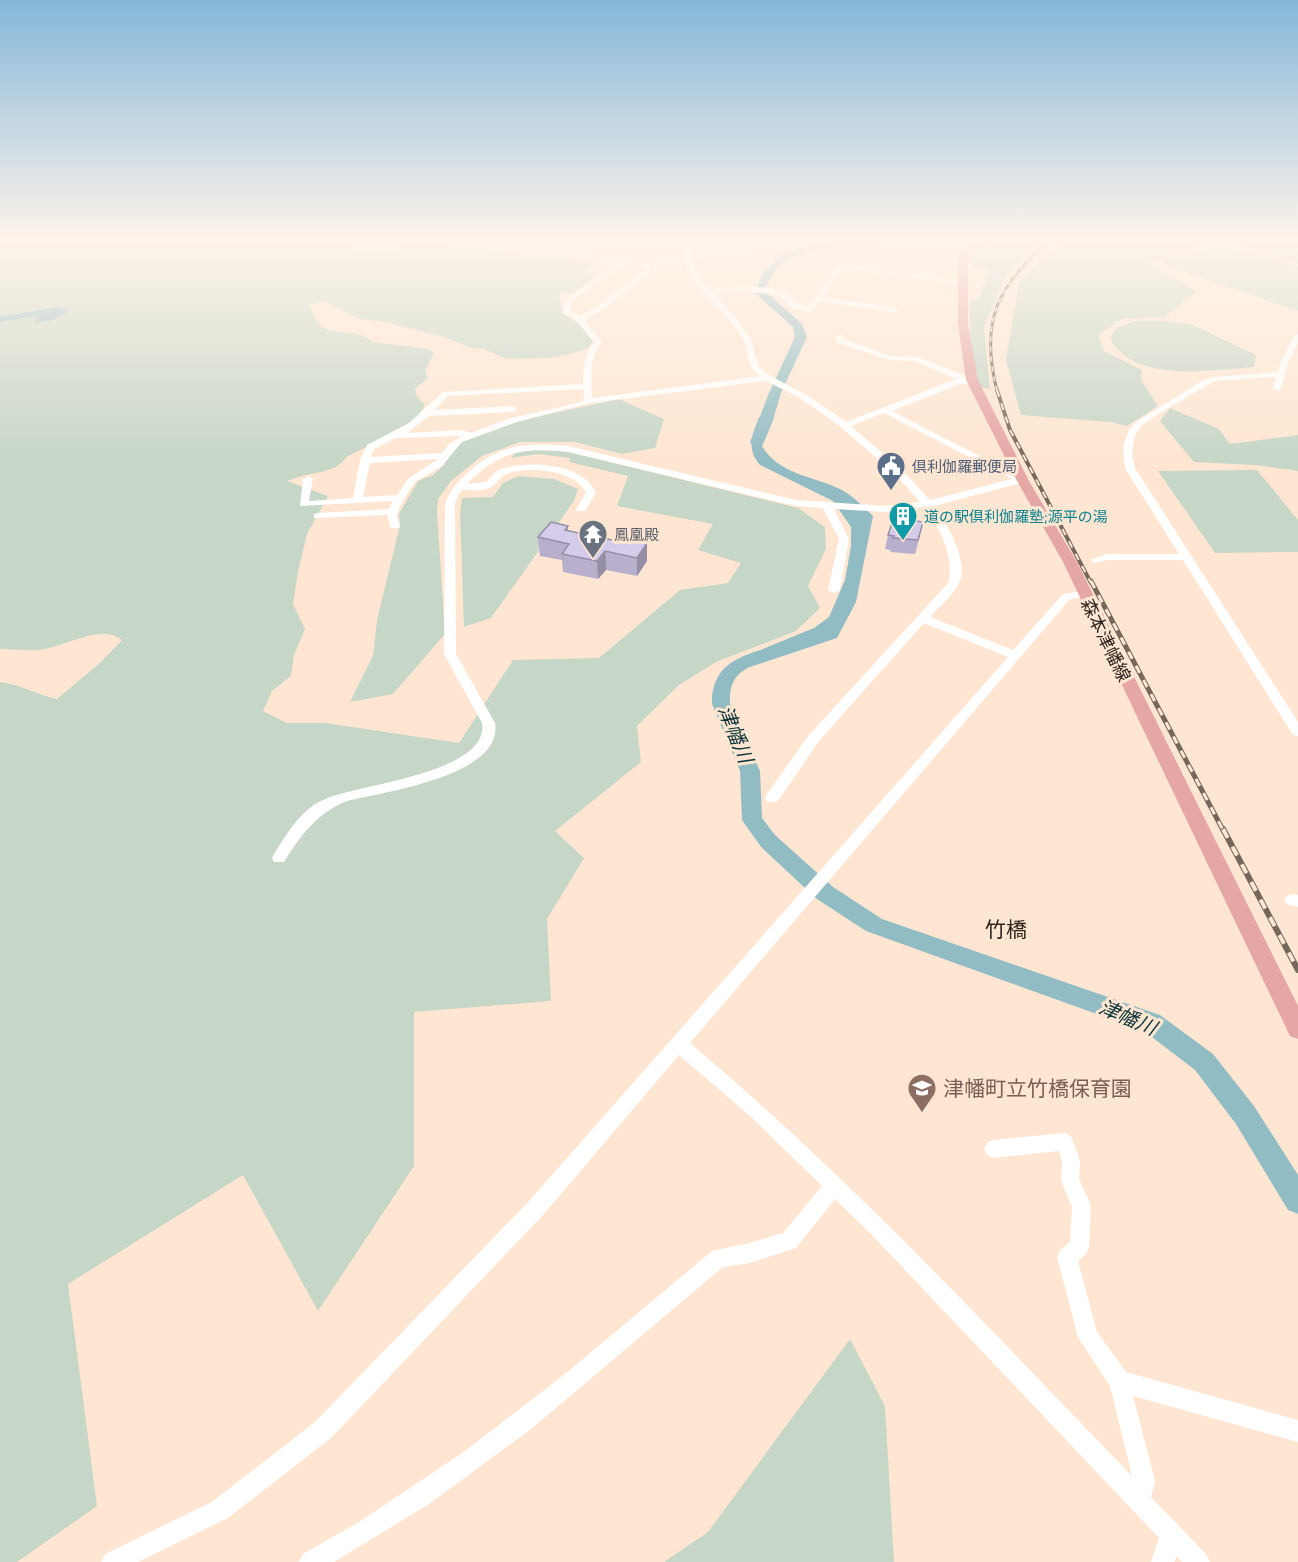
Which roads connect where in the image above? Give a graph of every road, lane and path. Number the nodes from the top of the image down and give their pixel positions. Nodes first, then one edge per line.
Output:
1 (576, 315) edge
2 (585, 315) edge
3 (726, 315) edge
4 (963, 315) edge
5 (581, 321) junction
6 (1298, 336) edge
7 (838, 337) dead end
8 (1281, 374) junction
9 (767, 378) junction
10 (972, 380) junction
11 (586, 386) junction
12 (1277, 389) dead end
13 (513, 391) junction
14 (588, 401) junction
15 (513, 409) junction
16 (884, 410) junction
17 (463, 412) junction
18 (427, 413) junction
19 (514, 420) junction
20 (844, 426) junction
21 (465, 434) junction
22 (392, 437) junction
23 (444, 456) junction
24 (366, 460) junction
25 (309, 479) dead end
26 (1023, 481) junction
27 (459, 487) junction
28 (400, 498) junction
29 (358, 500) junction
30 (927, 504) junction
31 (827, 506) junction
32 (581, 509) dead end
33 (393, 512) junction
34 (318, 516) dead end
35 (395, 526) dead end
36 (1186, 557) junction
37 (1095, 560) dead end
38 (834, 590) dead end
39 (1084, 594) junction
40 (923, 618) junction
41 (1017, 656) junction
42 (1298, 732) edge
43 (772, 798) dead end
44 (279, 858) dead end
45 (1298, 1029) edge
46 (677, 1043) junction
47 (993, 1149) dead end
48 (834, 1185) junction
49 (1119, 1381) junction
50 (1298, 1431) edge
51 (1138, 1500) junction
52 (1175, 1538) junction
53 (113, 1562) edge
54 (311, 1562) edge
55 (1163, 1562) edge
56 (1198, 1562) edge

1 - 5 street
2 - 5 street
3 - 9 street
4 - 10 main road, 森本津幡線
5 - 11 street
6 - 8 street
7 - 10 street
8 - 12 street
8 - 36 street
9 - 14 street
9 - 20 street
10 - 16 street
10 - 26 main road, 森本津幡線
11 - 13 street
11 - 14 street
13 - 15 street
13 - 18 street
14 - 19 street
15 - 17 street
15 - 19 street
16 - 20 street
16 - 26 street
17 - 18 street
17 - 21 street
18 - 22 street
19 - 21 street
20 - 30 street
21 - 22 street
21 - 23 street
22 - 24 street
23 - 24 street
23 - 28 street
24 - 29 street
25 - 29 street
26 - 30 street
26 - 39 main road, 森本津幡線
27 - 31 street
27 - 32 street
27 - 44 street
28 - 29 street
28 - 33 street
30 - 31 street
30 - 40 street
31 - 38 street
33 - 34 street
33 - 35 street
36 - 37 street
36 - 42 street
39 - 41 street
39 - 45 main road, 森本津幡線
40 - 41 street
40 - 43 street
41 - 46 street
46 - 48 street
46 - 53 street
47 - 49 street
48 - 51 street
48 - 54 street
49 - 50 street
49 - 51 street
51 - 52 street
52 - 55 street
52 - 56 street

